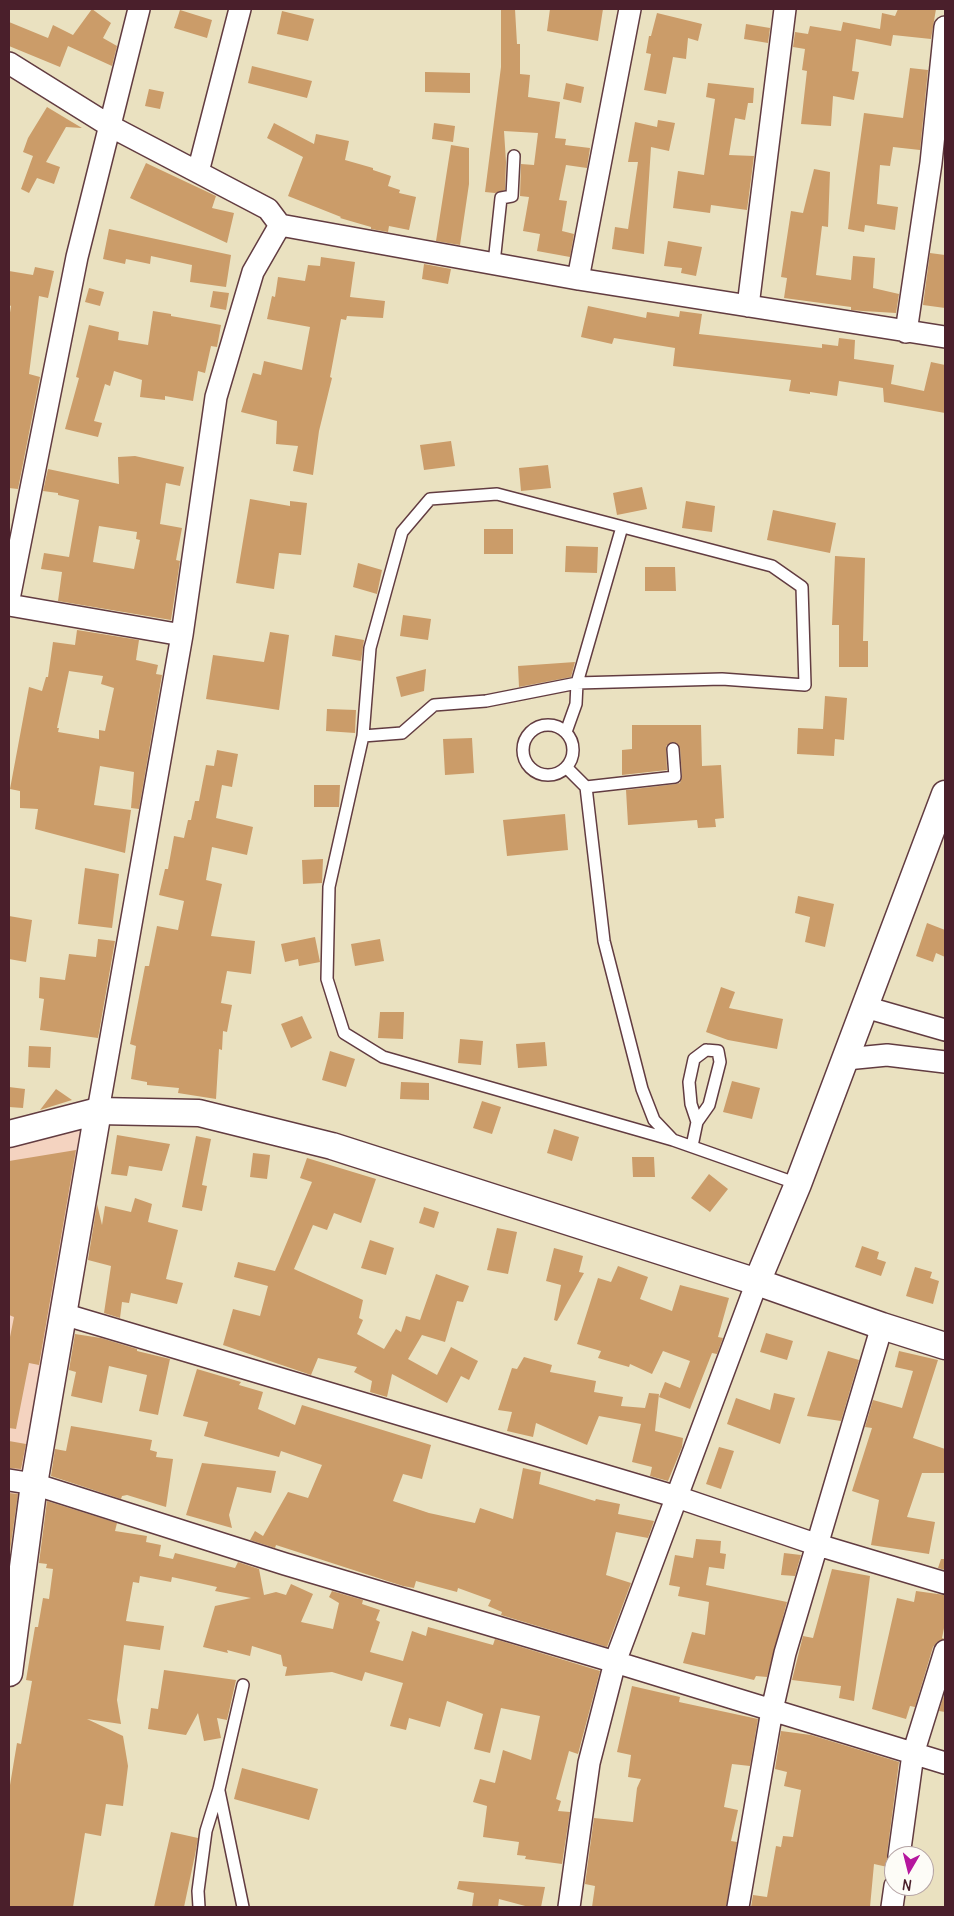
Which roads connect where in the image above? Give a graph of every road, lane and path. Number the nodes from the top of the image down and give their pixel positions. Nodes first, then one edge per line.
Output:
1 (139, 9) edge
2 (240, 9) edge
3 (630, 9) edge
4 (785, 9) edge
5 (945, 27) edge
6 (9, 64) edge
7 (110, 126) junction
8 (514, 156) dead end
9 (198, 172) junction
10 (280, 225) junction
11 (494, 264) junction
12 (578, 278) junction
13 (748, 306) junction
14 (906, 332) junction
15 (945, 337) edge
16 (622, 527) junction
17 (9, 599) edge
18 (9, 605) edge
19 (182, 635) junction
20 (577, 683) junction
21 (566, 732) junction
22 (363, 736) junction
23 (673, 749) dead end
24 (567, 768) junction
25 (586, 786) junction
26 (945, 794) edge
27 (865, 1007) junction
28 (945, 1030) edge
29 (846, 1058) junction
30 (945, 1062) edge
31 (98, 1111) junction
32 (697, 1122) junction
33 (9, 1134) edge
34 (673, 1140) junction
35 (692, 1146) junction
36 (798, 1184) junction
37 (757, 1282) junction
38 (63, 1314) junction
39 (882, 1326) junction
40 (945, 1346) edge
41 (9, 1480) edge
42 (34, 1484) junction
43 (677, 1497) junction
44 (818, 1545) junction
45 (945, 1584) edge
46 (945, 1651) edge
47 (615, 1662) junction
48 (9, 1673) edge
49 (243, 1685) dead end
50 (772, 1710) junction
51 (913, 1754) junction
52 (945, 1763) edge
53 (219, 1790) junction
54 (900, 1846) edge
55 (199, 1907) edge
56 (243, 1907) edge
57 (569, 1907) edge
58 (738, 1907) edge

1 - 7 street
2 - 9 street
3 - 12 street
4 - 13 street
5 - 14 street
6 - 7 street
7 - 9 street
7 - 17 street
8 - 11 lane
9 - 10 street
10 - 11 street
10 - 19 street
11 - 12 street
12 - 13 street
13 - 14 street
14 - 15 street
16 - 20 lane
16 - 20 lane
16 - 22 lane
18 - 19 street
19 - 31 street
20 - 21 lane
20 - 22 lane
21 - 24 lane
21 - 24 lane
22 - 34 lane
23 - 25 lane
24 - 25 lane
25 - 34 lane
26 - 27 street
27 - 28 street
27 - 29 street
29 - 30 street
29 - 36 street
31 - 33 street
31 - 37 street
31 - 38 street
32 - 32 lane
32 - 35 lane
34 - 35 lane
35 - 36 lane
36 - 37 street
37 - 39 street
37 - 43 street
38 - 42 street
38 - 43 street
39 - 40 street
39 - 44 street
41 - 42 street
42 - 47 street
42 - 48 street
43 - 44 street
43 - 47 street
44 - 45 street
44 - 50 street
46 - 51 street
47 - 50 street
47 - 57 street
49 - 53 lane
50 - 51 street
50 - 58 street
51 - 52 street
51 - 54 street
53 - 55 lane
53 - 56 lane

